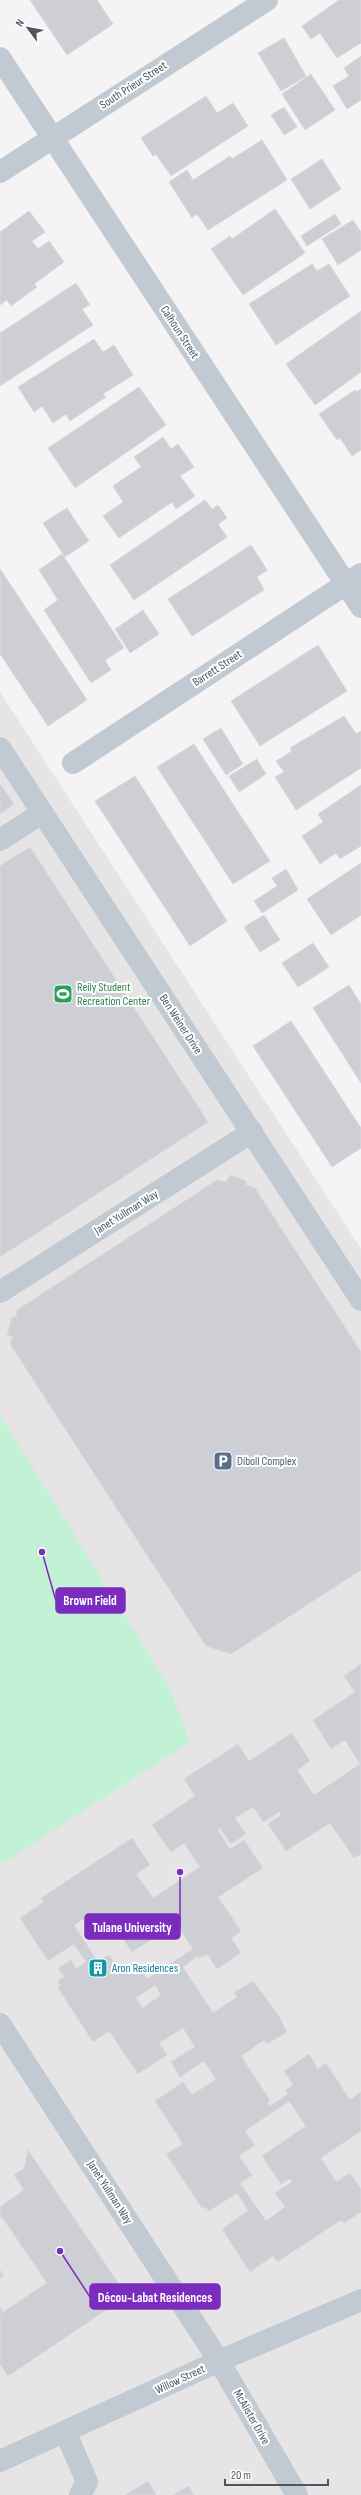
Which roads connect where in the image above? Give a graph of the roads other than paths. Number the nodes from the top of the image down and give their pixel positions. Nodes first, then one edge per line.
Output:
1 (267, 0) edge
2 (0, 58) edge
3 (52, 137) junction
4 (0, 172) edge
5 (353, 579) edge
6 (361, 607) edge
7 (0, 748) edge
8 (73, 763) dead end
9 (42, 813) junction
10 (0, 840) edge
11 (252, 1132) junction
12 (0, 1292) edge
13 (361, 1300) edge
14 (0, 2024) edge
15 (361, 2300) edge
16 (219, 2361) junction
17 (65, 2431) junction
18 (0, 2461) edge
19 (80, 2495) edge
20 (297, 2495) edge

1 - 3 street, South Prieur Street
2 - 3 street, Calhoun Street
3 - 4 street, South Prieur Street
3 - 5 street, Calhoun Street
5 - 6 street, Calhoun Street
5 - 8 street, Barrett Street
7 - 9 street, Ben Weiner Drive
9 - 10 street
9 - 11 street, Ben Weiner Drive
11 - 12 street, Janet Yullman Way
11 - 13 street, Ben Weiner Drive
14 - 16 street, Janet Yullman Way
15 - 16 street, Willow Street
16 - 17 street, Willow Street
16 - 20 street, McAlister Drive
17 - 18 street, Willow Street
17 - 19 street

